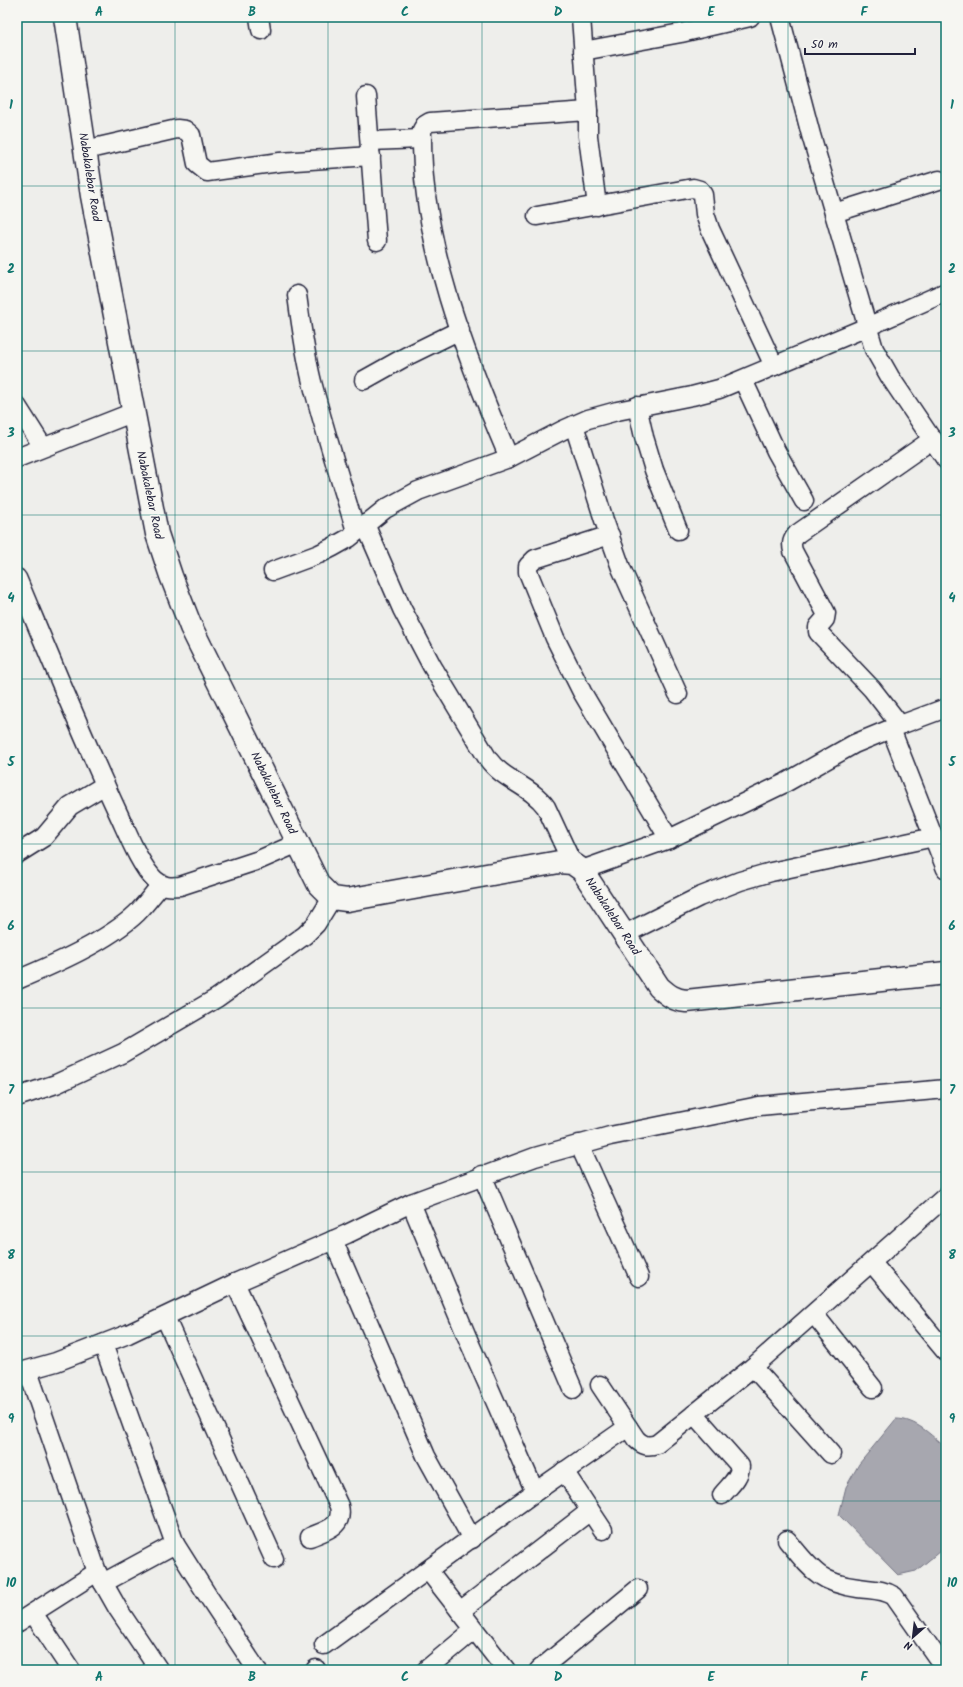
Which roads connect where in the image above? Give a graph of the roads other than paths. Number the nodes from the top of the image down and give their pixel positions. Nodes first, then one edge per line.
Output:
1 (65, 17) edge
2 (581, 17) edge
3 (750, 17) edge
4 (780, 17) edge
5 (583, 51) junction
6 (366, 96) dead end
7 (588, 111) junction
8 (422, 139) junction
9 (370, 149) junction
10 (85, 150) junction
11 (939, 180) dead end
12 (597, 206) junction
13 (834, 213) junction
14 (537, 216) dead end
15 (377, 241) dead end
16 (946, 292) edge
17 (297, 296) dead end
18 (867, 328) junction
19 (460, 330) junction
20 (774, 366) junction
21 (364, 380) dead end
22 (743, 380) junction
23 (17, 406) edge
24 (637, 406) junction
25 (134, 412) junction
26 (574, 425) junction
27 (933, 439) junction
28 (43, 447) junction
29 (17, 458) edge
30 (509, 458) junction
31 (946, 460) edge
32 (804, 501) dead end
33 (361, 527) junction
34 (678, 530) dead end
35 (610, 535) junction
36 (273, 571) dead end
37 (17, 578) edge
38 (678, 694) dead end
39 (946, 708) edge
40 (895, 727) junction
41 (105, 785) junction
42 (934, 837) junction
43 (669, 839) junction
44 (298, 843) junction
45 (17, 854) edge
46 (577, 866) junction
47 (946, 869) edge
48 (162, 885) junction
49 (332, 898) junction
50 (624, 934) junction
51 (946, 973) edge
52 (17, 980) edge
53 (946, 1089) edge
54 (17, 1097) edge
55 (579, 1144) junction
56 (482, 1176) junction
57 (946, 1196) edge
58 (411, 1202) junction
59 (333, 1240) junction
60 (872, 1263) junction
61 (639, 1277) dead end
62 (235, 1283) junction
63 (814, 1314) junction
64 (165, 1317) junction
65 (103, 1344) junction
66 (946, 1352) edge
67 (753, 1367) junction
68 (22, 1372) edge
69 (600, 1385) dead end
70 (873, 1388) dead end
71 (573, 1389) dead end
72 (694, 1414) junction
73 (628, 1427) junction
74 (831, 1454) dead end
75 (564, 1472) junction
76 (535, 1492) junction
77 (722, 1495) dead end
78 (590, 1511) junction
79 (603, 1530) dead end
80 (310, 1537) dead end
81 (472, 1538) junction
82 (787, 1540) dead end
83 (175, 1544) junction
84 (274, 1560) dead end
85 (428, 1570) junction
86 (100, 1578) junction
87 (638, 1589) dead end
88 (460, 1611) junction
89 (33, 1613) junction
90 (17, 1623) edge
91 (474, 1630) junction
92 (324, 1644) dead end
93 (71, 1670) edge
94 (159, 1670) edge
95 (257, 1670) edge
96 (426, 1670) edge
97 (506, 1670) edge
98 (539, 1670) edge
99 (946, 1670) edge

1 - 10 main road, Nabakalebar Road
2 - 5 street
3 - 5 street
4 - 13 street
5 - 7 street
6 - 9 street
7 - 8 street
7 - 12 street
8 - 9 street
8 - 19 street
9 - 10 street
9 - 15 street
10 - 25 main road, Nabakalebar Road
11 - 13 street
12 - 14 street
12 - 20 street
13 - 18 street
16 - 18 street
17 - 33 street
18 - 20 street
18 - 27 street
19 - 21 street
19 - 30 street
20 - 22 street
22 - 24 street
22 - 32 street
23 - 28 street
24 - 26 street
24 - 34 street
25 - 28 street
25 - 44 main road, Nabakalebar Road
26 - 30 street
26 - 35 street
27 - 31 street
27 - 40 street
28 - 29 street
30 - 33 street
33 - 36 street
33 - 46 street
35 - 38 street
35 - 43 street
37 - 41 street
39 - 40 street
40 - 42 street
40 - 43 street
41 - 45 street
41 - 48 street
42 - 47 street
42 - 50 street
43 - 46 street
44 - 48 street
44 - 49 main road, Nabakalebar Road
46 - 49 main road
46 - 50 main road, Nabakalebar Road
48 - 52 street
49 - 54 street
50 - 51 main road, Nabakalebar Road
53 - 55 street
55 - 56 street
55 - 61 street
56 - 58 street
56 - 71 street
57 - 60 street
58 - 59 street
58 - 76 street
59 - 62 street
59 - 81 street
60 - 63 street
60 - 66 street
62 - 64 street
62 - 80 street
63 - 67 street
63 - 70 street
64 - 65 street
64 - 84 street
65 - 68 street
65 - 83 street
67 - 72 street
67 - 74 street
68 - 86 street
69 - 73 street
72 - 73 street
72 - 77 street
73 - 75 street
75 - 76 street
75 - 78 street
76 - 81 street
78 - 79 street
78 - 88 street
81 - 85 street
82 - 99 street
83 - 86 street
83 - 95 street
85 - 88 street
85 - 92 street
86 - 89 street
86 - 94 street
87 - 98 street
88 - 91 street
89 - 90 street
89 - 93 street
91 - 96 street
91 - 97 street

